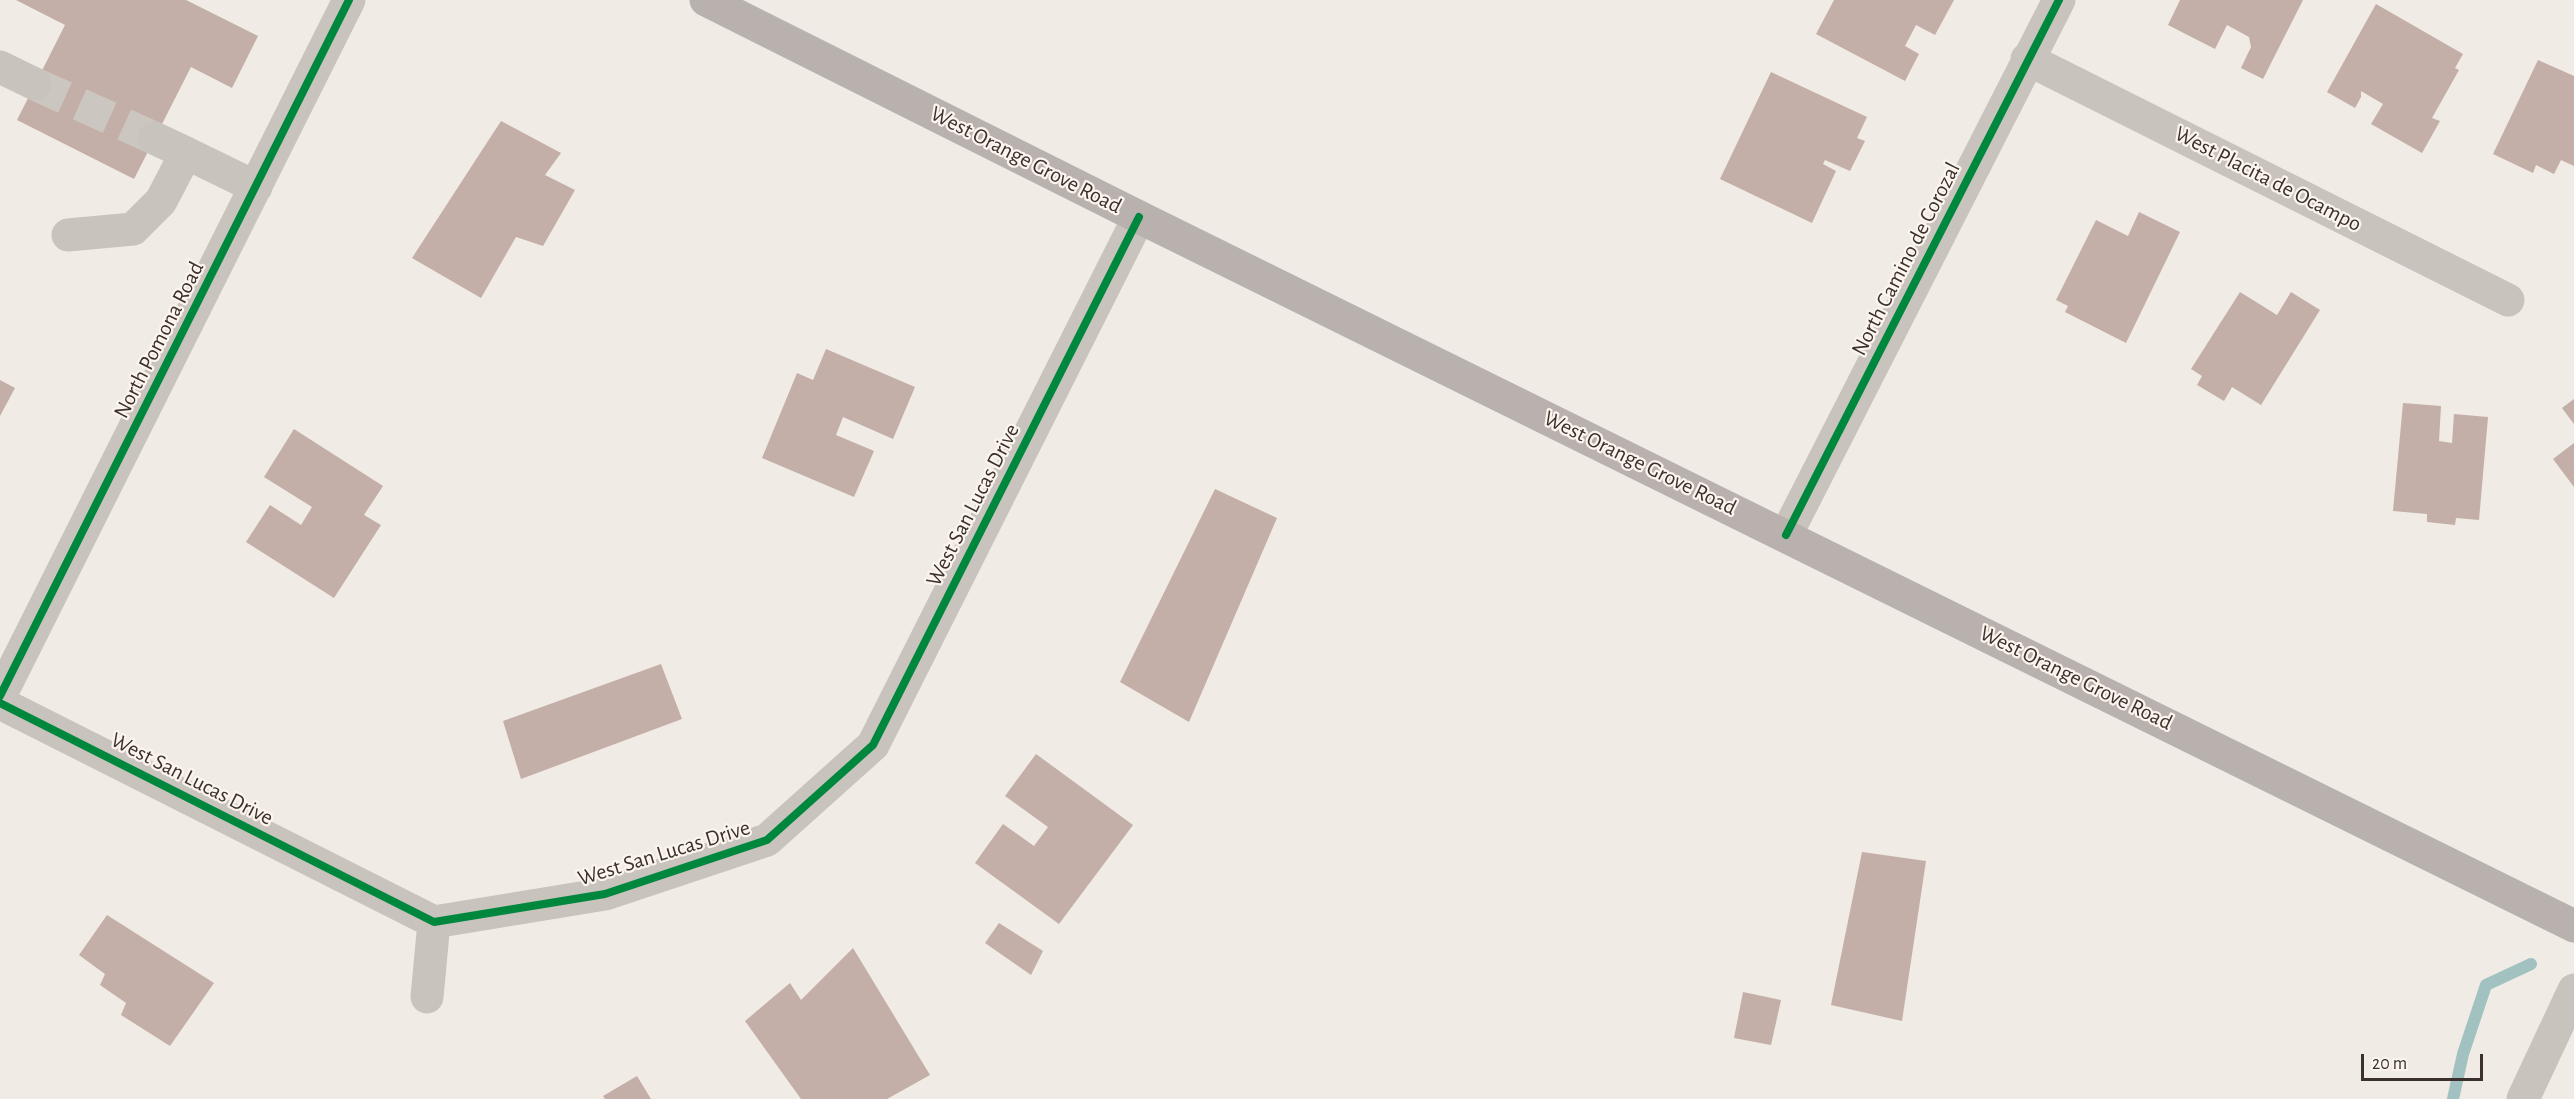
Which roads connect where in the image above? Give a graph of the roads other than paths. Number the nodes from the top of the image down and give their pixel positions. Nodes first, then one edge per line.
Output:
1 (349, 0) edge
2 (706, 0) edge
3 (2059, 0) edge
4 (2027, 59) junction
5 (0, 67) edge
6 (35, 84) tunnel mouth
7 (154, 138) tunnel mouth
8 (186, 153) junction
9 (256, 188) junction
10 (1139, 217) junction
11 (68, 235) dead end
12 (2508, 300) dead end
13 (1786, 535) junction
14 (0, 696) edge
15 (0, 702) edge
16 (434, 922) junction
17 (2574, 926) edge
18 (2574, 990) edge
19 (427, 997) dead end
20 (2523, 1099) edge

1 - 9 street, North Pomona Road
2 - 10 main road, West Orange Grove Road
3 - 4 street, North Camino de Corozal
4 - 12 street, West Placita de Ocampo
4 - 13 street, North Camino de Corozal
5 - 6 street
7 - 8 street
8 - 9 street
8 - 11 street
9 - 14 street, North Pomona Road
10 - 13 main road, West Orange Grove Road
10 - 16 street, West San Lucas Drive
13 - 17 main road, West Orange Grove Road
15 - 16 street, West San Lucas Drive
16 - 19 street
18 - 20 street

